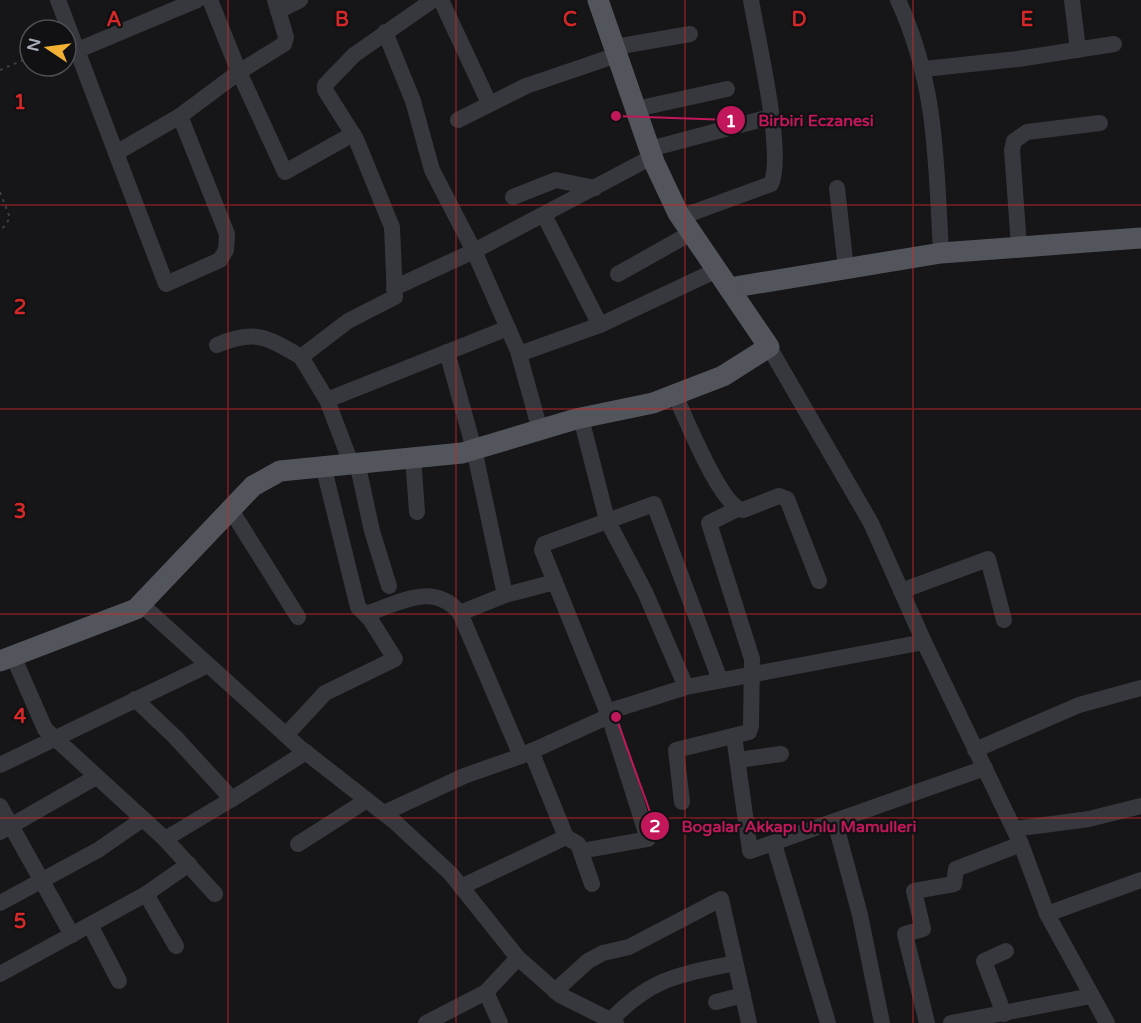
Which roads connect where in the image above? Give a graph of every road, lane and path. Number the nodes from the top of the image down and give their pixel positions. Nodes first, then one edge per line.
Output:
1 (58, 0) edge
2 (196, 0) edge
3 (210, 0) edge
4 (300, 0) edge
5 (433, 0) edge
6 (441, 0) edge
7 (598, 0) edge
8 (751, 0) edge
9 (898, 0) edge
10 (1072, 0) edge
11 (277, 5) edge
12 (65, 18) edge
13 (385, 32) junction
14 (690, 34) dead end
15 (1114, 44) dead end
16 (78, 50) joint
17 (1078, 50) junction
18 (616, 51) junction
19 (18, 62) edge
20 (924, 69) junction
21 (0, 70) edge
22 (239, 72) junction
23 (728, 89) dead end
24 (489, 103) junction
25 (636, 109) junction
26 (180, 116) junction
27 (770, 117) junction
28 (458, 120) dead end
29 (1100, 123) dead end
30 (353, 134) junction
31 (116, 153) junction
32 (651, 153) junction
33 (595, 188) junction
34 (837, 188) dead end
35 (0, 192) edge
36 (513, 197) dead end
37 (544, 215) junction
38 (686, 225) junction
39 (0, 232) edge
40 (1141, 238) edge
41 (1019, 246) junction
42 (474, 251) junction
43 (942, 253) junction
44 (846, 269) junction
45 (717, 270) junction
46 (618, 274) dead end
47 (394, 288) junction
48 (729, 288) junction
49 (600, 325) junction
50 (508, 328) junction
51 (217, 345) dead end
52 (769, 347) junction
53 (447, 352) junction
54 (519, 354) junction
55 (301, 357) junction
56 (675, 395) junction
57 (327, 400) junction
58 (581, 418) junction
59 (540, 430) junction
60 (474, 449) junction
61 (413, 457) junction
62 (354, 463) junction
63 (323, 465) junction
64 (737, 509) junction
65 (231, 510) junction
66 (417, 512) dead end
67 (607, 520) junction
68 (819, 581) dead end
69 (555, 582) junction
70 (389, 586) dead end
71 (901, 591) junction
72 (505, 595) junction
73 (141, 604) junction
74 (460, 613) junction
75 (366, 614) junction
76 (298, 617) dead end
77 (1004, 620) dead end
78 (924, 642) junction
79 (7, 658) edge
80 (208, 665) junction
81 (752, 676) junction
82 (720, 680) junction
83 (686, 687) junction
84 (1141, 688) edge
85 (135, 699) junction
86 (608, 714) junction
87 (286, 735) junction
88 (734, 736) junction
89 (52, 737) junction
90 (975, 750) junction
91 (306, 753) junction
92 (526, 754) junction
93 (781, 754) dead end
94 (738, 760) junction
95 (0, 765) edge
96 (985, 768) junction
97 (96, 777) junction
98 (232, 800) junction
99 (367, 800) junction
100 (682, 802) dead end
101 (0, 806) edge
102 (1141, 806) edge
103 (384, 813) junction
104 (143, 819) junction
105 (835, 822) junction
106 (6, 829) edge
107 (1018, 836) junction
108 (566, 837) junction
109 (165, 839) junction
110 (298, 844) dead end
111 (774, 844) junction
112 (581, 851) junction
113 (189, 864) junction
114 (1141, 880) edge
115 (40, 881) junction
116 (592, 884) dead end
117 (461, 887) junction
118 (146, 894) junction
119 (215, 894) dead end
120 (0, 903) edge
121 (1047, 914) junction
122 (90, 925) junction
123 (72, 935) junction
124 (176, 946) dead end
125 (1006, 951) dead end
126 (518, 958) junction
127 (735, 963) junction
128 (0, 974) edge
129 (119, 981) dead end
130 (555, 991) junction
131 (486, 992) junction
132 (742, 995) junction
133 (1091, 996) junction
134 (716, 1002) dead end
135 (1004, 1014) junction
136 (613, 1022) edge
137 (426, 1023) edge
138 (500, 1023) edge
139 (749, 1023) edge
140 (828, 1023) edge
141 (882, 1023) edge
142 (927, 1023) edge
143 (951, 1023) edge
144 (1107, 1023) edge

1 - 12 street
2 - 16 street
3 - 22 street
4 - 11 street
5 - 13 street
6 - 24 street
7 - 18 main road
8 - 27 street
9 - 20 street
10 - 17 street
11 - 22 street
13 - 30 street
13 - 42 street
14 - 18 street
15 - 17 street
16 - 31 street
17 - 20 street
18 - 24 street
18 - 25 main road
19 - 21 path
20 - 43 street
22 - 26 street
22 - 30 street
23 - 25 street
24 - 28 street
25 - 32 main road
26 - 31 street
26 - 31 street
27 - 32 street
27 - 38 street
29 - 41 street
30 - 47 street
32 - 33 street
32 - 38 main road
33 - 36 street
33 - 37 street
34 - 44 street
35 - 39 path
37 - 42 street
37 - 49 street
38 - 45 main road
38 - 46 street
40 - 41 main road
41 - 43 main road
42 - 47 street
42 - 50 street
43 - 44 main road
44 - 48 main road
45 - 48 main road
45 - 49 street
47 - 55 street
48 - 52 main road
49 - 54 street
50 - 53 street
50 - 54 street
51 - 55 street
52 - 56 main road
52 - 71 street
53 - 57 street
53 - 60 street
54 - 59 street
55 - 57 street
56 - 58 main road
56 - 64 street
57 - 62 street
58 - 59 main road
58 - 67 street
59 - 60 main road
60 - 61 main road
60 - 72 street
61 - 62 main road
61 - 66 street
62 - 63 main road
62 - 70 street
63 - 65 main road
63 - 75 street
64 - 68 street
64 - 81 street
65 - 73 main road
65 - 76 street
67 - 69 street
67 - 82 street
67 - 83 street
69 - 72 street
69 - 86 street
71 - 77 street
71 - 78 street
72 - 74 street
73 - 79 main road
73 - 80 street
74 - 75 street
74 - 92 street
75 - 87 street
78 - 81 street
78 - 90 street
79 - 89 street
80 - 85 street
80 - 87 street
81 - 82 street
81 - 88 street
82 - 83 street
83 - 86 street
84 - 90 street
85 - 89 street
85 - 98 street
86 - 92 street
86 - 112 street
87 - 91 street
88 - 94 street
88 - 100 street
89 - 95 street
89 - 97 street
90 - 96 street
91 - 98 street
91 - 99 street
92 - 103 street
92 - 108 street
93 - 94 street
94 - 111 street
96 - 105 street
96 - 107 street
97 - 104 street
97 - 106 street
98 - 109 street
99 - 103 street
99 - 110 street
101 - 106 street
102 - 107 street
103 - 117 street
104 - 109 street
104 - 115 street
105 - 111 street
105 - 141 street
106 - 115 street
107 - 121 street
107 - 142 street
108 - 112 street
108 - 117 street
109 - 113 street
111 - 140 street
112 - 116 street
113 - 118 street
113 - 119 street
114 - 121 street
115 - 120 street
115 - 123 street
117 - 126 street
118 - 122 street
118 - 124 street
121 - 133 street
122 - 123 street
122 - 129 street
123 - 128 street
125 - 135 street
126 - 130 street
126 - 131 street
127 - 130 street
127 - 132 street
127 - 136 street
130 - 136 street
131 - 137 street
131 - 138 street
132 - 134 street
132 - 139 street
133 - 135 street
133 - 144 street
135 - 143 street

